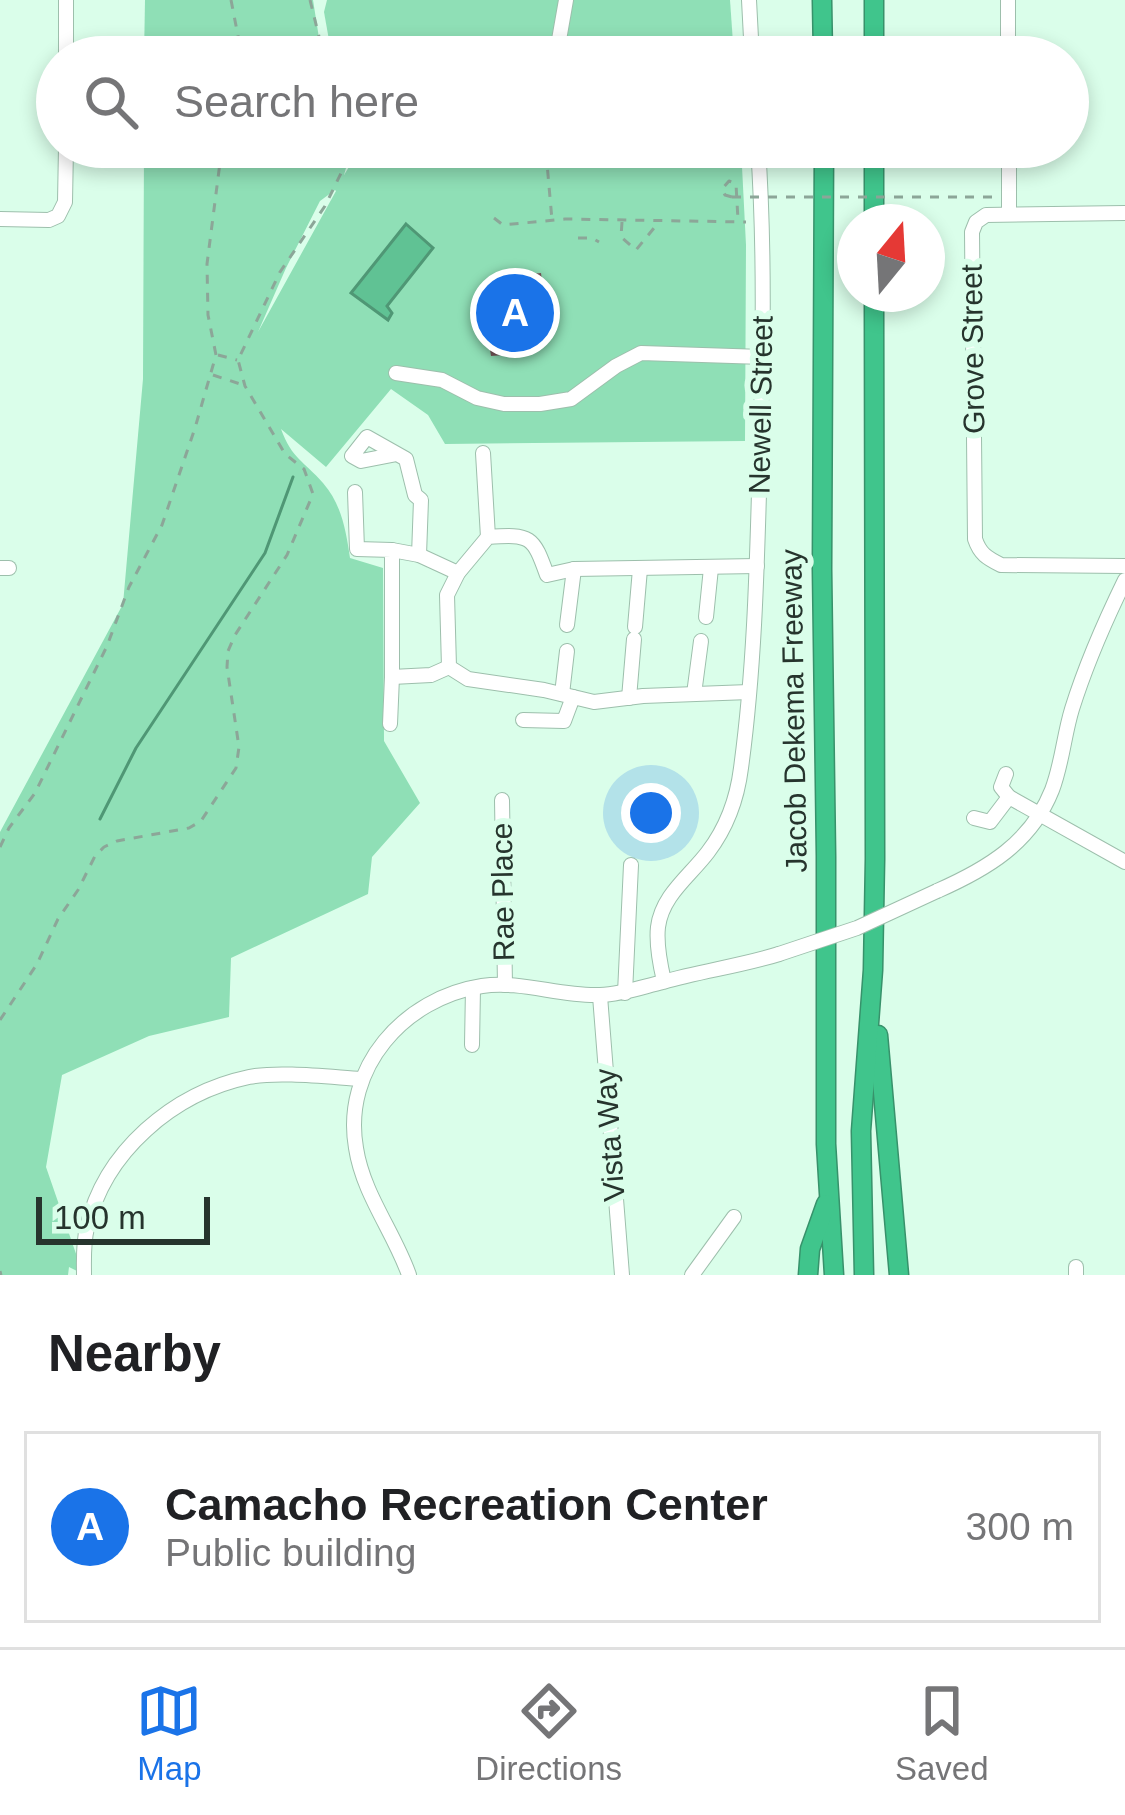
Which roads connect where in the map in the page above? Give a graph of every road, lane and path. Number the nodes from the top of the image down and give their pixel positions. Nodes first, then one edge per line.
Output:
1 (66, 0) edge
2 (231, 0) edge
3 (310, 0) edge
4 (566, 0) edge
5 (749, 0) edge
6 (822, 0) edge
7 (874, 0) edge
8 (1008, 0) edge
9 (66, 36) edge
10 (238, 36) edge
11 (318, 36) edge
12 (560, 36) edge
13 (751, 36) edge
14 (823, 36) edge
15 (874, 36) edge
16 (1008, 36) edge
17 (64, 168) edge
18 (219, 168) edge
19 (344, 168) edge
20 (547, 168) edge
21 (759, 168) edge
22 (824, 168) edge
23 (874, 168) edge
24 (1009, 168) edge
25 (993, 197) dead end
26 (874, 204) edge
27 (1009, 213) junction
28 (1125, 213) edge
29 (494, 218) dead end
30 (0, 220) edge
31 (552, 220) junction
32 (622, 220) junction
33 (738, 222) junction
34 (746, 222) dead end
35 (659, 229) dead end
36 (578, 238) dead end
37 (599, 242) dead end
38 (874, 312) edge
39 (216, 355) junction
40 (764, 357) junction
41 (238, 360) junction
42 (211, 374) junction
43 (396, 374) dead end
44 (245, 386) junction
45 (483, 453) dead end
46 (397, 454) dead end
47 (355, 492) dead end
48 (488, 537) junction
49 (392, 550) junction
50 (419, 555) junction
51 (757, 566) junction
52 (1125, 566) edge
53 (711, 568) junction
54 (574, 569) junction
55 (640, 569) junction
56 (458, 573) junction
57 (1125, 580) edge
58 (706, 617) dead end
59 (567, 625) dead end
60 (701, 641) dead end
61 (567, 651) dead end
62 (449, 668) junction
63 (392, 677) junction
64 (749, 692) junction
65 (694, 694) junction
66 (568, 695) junction
67 (628, 698) junction
68 (523, 720) dead end
69 (390, 724) dead end
70 (1006, 774) dead end
71 (1010, 797) junction
72 (502, 800) dead end
73 (1040, 814) junction
74 (974, 818) dead end
75 (0, 847) edge
76 (1125, 862) edge
77 (632, 865) dead end
78 (873, 970) junction
79 (664, 981) junction
80 (505, 985) junction
81 (472, 988) junction
82 (625, 993) junction
83 (600, 996) junction
84 (0, 1020) edge
85 (472, 1045) dead end
86 (361, 1079) junction
87 (830, 1194) junction
88 (734, 1217) dead end
89 (84, 1275) edge
90 (409, 1275) edge
91 (622, 1275) edge
92 (692, 1275) edge
93 (808, 1275) edge
94 (834, 1275) edge
95 (864, 1275) edge
96 (899, 1275) edge

1 - 9 street
2 - 10 path
3 - 11 path
4 - 12 street
5 - 13 street
6 - 14 highway
7 - 15 highway
8 - 16 street
17 - 30 street
18 - 39 path
19 - 41 path
20 - 31 path
21 - 40 street, Newell Street
22 - 87 highway, Jacob Dekema Freeway
23 - 26 highway
24 - 27 street
25 - 33 path, bridge
27 - 28 street
27 - 52 street, Grove Street
29 - 31 path
31 - 32 path
32 - 33 path
32 - 35 path
33 - 34 path
36 - 37 path
38 - 78 highway
39 - 41 path
39 - 42 path
40 - 43 street
40 - 51 street, Newell Street
41 - 44 path
42 - 44 path
42 - 75 path
44 - 84 path
45 - 48 street
46 - 50 street
47 - 49 street
48 - 54 street
48 - 56 street
49 - 50 street
49 - 63 street
50 - 56 street
51 - 53 street
51 - 64 street, Newell Street
53 - 55 street
53 - 58 street
54 - 55 street
54 - 59 street
55 - 67 street
56 - 62 street
57 - 73 street
60 - 65 street
61 - 66 street
62 - 63 street
62 - 66 street
63 - 69 street
64 - 65 street
64 - 79 street, Newell Street
65 - 67 street
66 - 67 street
66 - 68 street
70 - 71 street
71 - 73 street
71 - 74 street
72 - 80 street, Rae Place
73 - 76 street
73 - 79 street, bridge
77 - 82 street
78 - 95 highway
78 - 96 highway
79 - 82 street
80 - 81 street
80 - 83 street
81 - 85 street
81 - 86 street
82 - 83 street
83 - 91 street, Vista Way
86 - 89 street
86 - 90 street
87 - 93 highway
87 - 94 highway, Jacob Dekema Freeway
88 - 92 street

